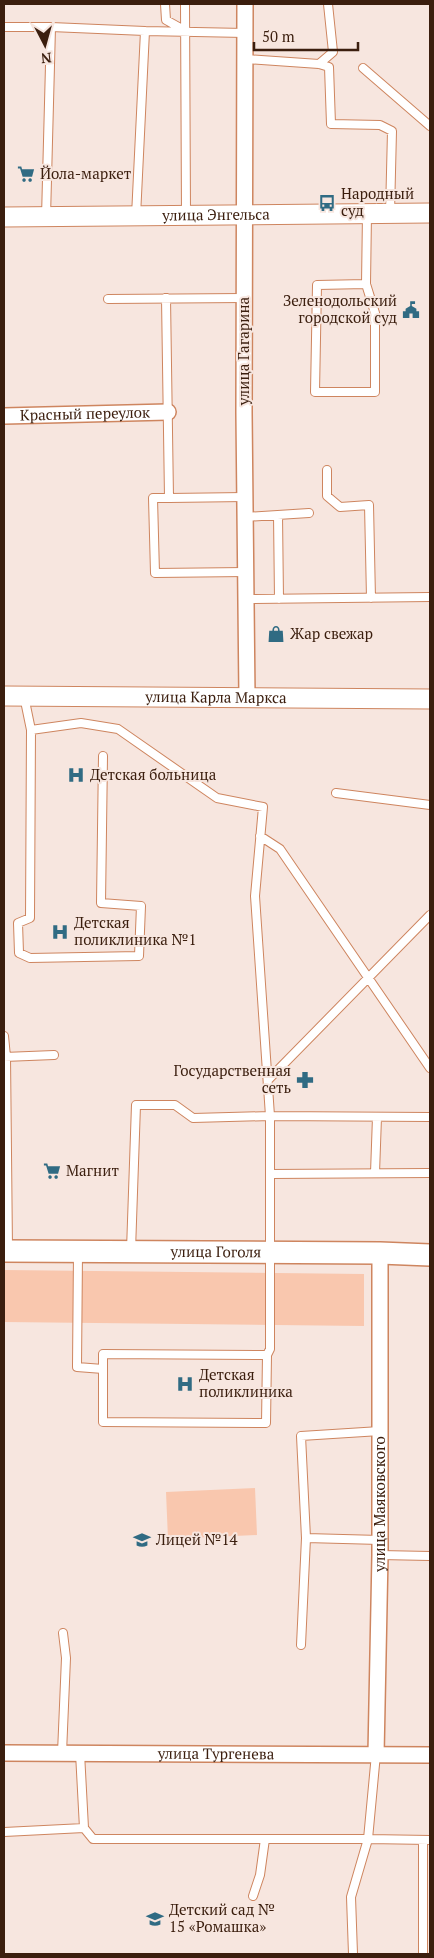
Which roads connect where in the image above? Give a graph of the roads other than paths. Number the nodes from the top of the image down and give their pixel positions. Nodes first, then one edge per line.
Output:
1 (165, 4) edge
2 (185, 4) edge
3 (246, 4) edge
4 (328, 4) edge
5 (51, 26) junction
6 (5, 27) edge
7 (145, 31) junction
8 (186, 31) junction
9 (245, 33) junction
10 (245, 59) junction
11 (319, 64) junction
12 (363, 68) dead end
13 (430, 126) edge
14 (390, 213) junction
15 (430, 213) edge
16 (244, 214) junction
17 (367, 214) junction
18 (136, 216) junction
19 (186, 216) junction
20 (4, 217) edge
21 (46, 217) junction
22 (366, 284) junction
23 (166, 298) junction
24 (244, 298) junction
25 (108, 299) dead end
26 (168, 412) junction
27 (4, 416) edge
28 (327, 470) dead end
29 (245, 497) junction
30 (170, 498) junction
31 (309, 513) dead end
32 (278, 515) junction
33 (245, 517) junction
34 (246, 572) junction
35 (430, 597) edge
36 (371, 598) junction
37 (246, 599) junction
38 (279, 599) junction
39 (4, 696) edge
40 (24, 696) junction
41 (247, 697) junction
42 (430, 699) edge
43 (31, 730) junction
44 (103, 756) dead end
45 (336, 793) dead end
46 (430, 804) edge
47 (260, 836) junction
48 (430, 915) edge
49 (368, 978) junction
50 (4, 1036) edge
51 (54, 1055) dead end
52 (5, 1057) edge
53 (430, 1068) edge
54 (268, 1080) junction
55 (270, 1116) junction
56 (377, 1116) junction
57 (430, 1117) edge
58 (375, 1173) junction
59 (430, 1173) edge
60 (270, 1174) junction
61 (6, 1251) edge
62 (78, 1251) junction
63 (131, 1252) junction
64 (271, 1252) junction
65 (380, 1253) junction
66 (430, 1255) edge
67 (267, 1355) junction
68 (103, 1369) junction
69 (380, 1431) junction
70 (306, 1538) junction
71 (380, 1548) junction
72 (430, 1556) edge
73 (64, 1633) dead end
74 (301, 1645) dead end
75 (4, 1753) edge
76 (62, 1753) junction
77 (80, 1753) junction
78 (376, 1754) junction
79 (430, 1755) edge
80 (84, 1828) junction
81 (4, 1832) edge
82 (265, 1839) junction
83 (368, 1839) junction
84 (426, 1840) edge
85 (253, 1896) dead end
86 (353, 1954) edge
87 (423, 1954) edge

1 - 8 lane
2 - 8 lane
3 - 9 street, улица Гагарина
4 - 11 lane
5 - 6 lane
5 - 7 lane
5 - 21 lane
7 - 8 lane
7 - 18 lane
8 - 9 lane
8 - 19 lane
9 - 10 street, улица Гагарина
10 - 11 lane
10 - 16 street, улица Гагарина
11 - 14 lane
12 - 13 lane
14 - 15 street, улица Энгельса
14 - 17 street, улица Энгельса
16 - 17 street, улица Энгельса
16 - 19 street, улица Энгельса
16 - 24 street, улица Гагарина
17 - 22 lane
18 - 19 street, улица Энгельса
18 - 21 street, улица Энгельса
20 - 21 street, улица Энгельса
22 - 22 lane
23 - 24 lane
23 - 25 lane
23 - 26 lane
24 - 29 street, улица Гагарина
26 - 27 street, Красный переулок
26 - 30 lane
28 - 36 lane
29 - 30 lane
29 - 33 street, улица Гагарина
30 - 34 lane
31 - 32 lane
32 - 33 lane
32 - 38 lane
33 - 34 street, улица Гагарина
34 - 37 street, улица Гагарина
35 - 36 lane
36 - 38 lane
37 - 38 lane
37 - 41 street, улица Гагарина
39 - 40 street, улица Карла Маркса
40 - 41 street, улица Карла Маркса
40 - 43 lane
41 - 42 street, улица Карла Маркса
43 - 44 lane
43 - 47 lane
45 - 46 lane
47 - 49 lane
47 - 54 lane
48 - 49 lane
49 - 53 lane
49 - 54 lane
50 - 52 lane
51 - 52 lane
52 - 61 lane
54 - 55 lane
55 - 56 lane
55 - 60 lane
55 - 63 lane
56 - 57 lane
56 - 58 lane
58 - 59 lane
58 - 60 lane
60 - 64 lane
61 - 62 main road, улица Гоголя
62 - 63 main road, улица Гоголя
62 - 68 lane
63 - 64 main road, улица Гоголя
64 - 65 main road, улица Гоголя
64 - 67 lane
65 - 66 main road, улица Гоголя
65 - 69 street, улица Маяковского
67 - 68 lane
67 - 68 lane
69 - 70 lane
69 - 71 street, улица Маяковского
70 - 71 lane
70 - 74 lane
71 - 72 lane
71 - 78 street, улица Маяковского
73 - 76 lane
75 - 76 street, улица Тургенева
76 - 77 street, улица Тургенева
77 - 78 street, улица Тургенева
77 - 80 lane
78 - 79 street, улица Тургенева
78 - 83 lane
80 - 81 lane
80 - 82 lane
82 - 83 lane
82 - 85 lane
83 - 84 lane
83 - 86 lane
84 - 87 lane

